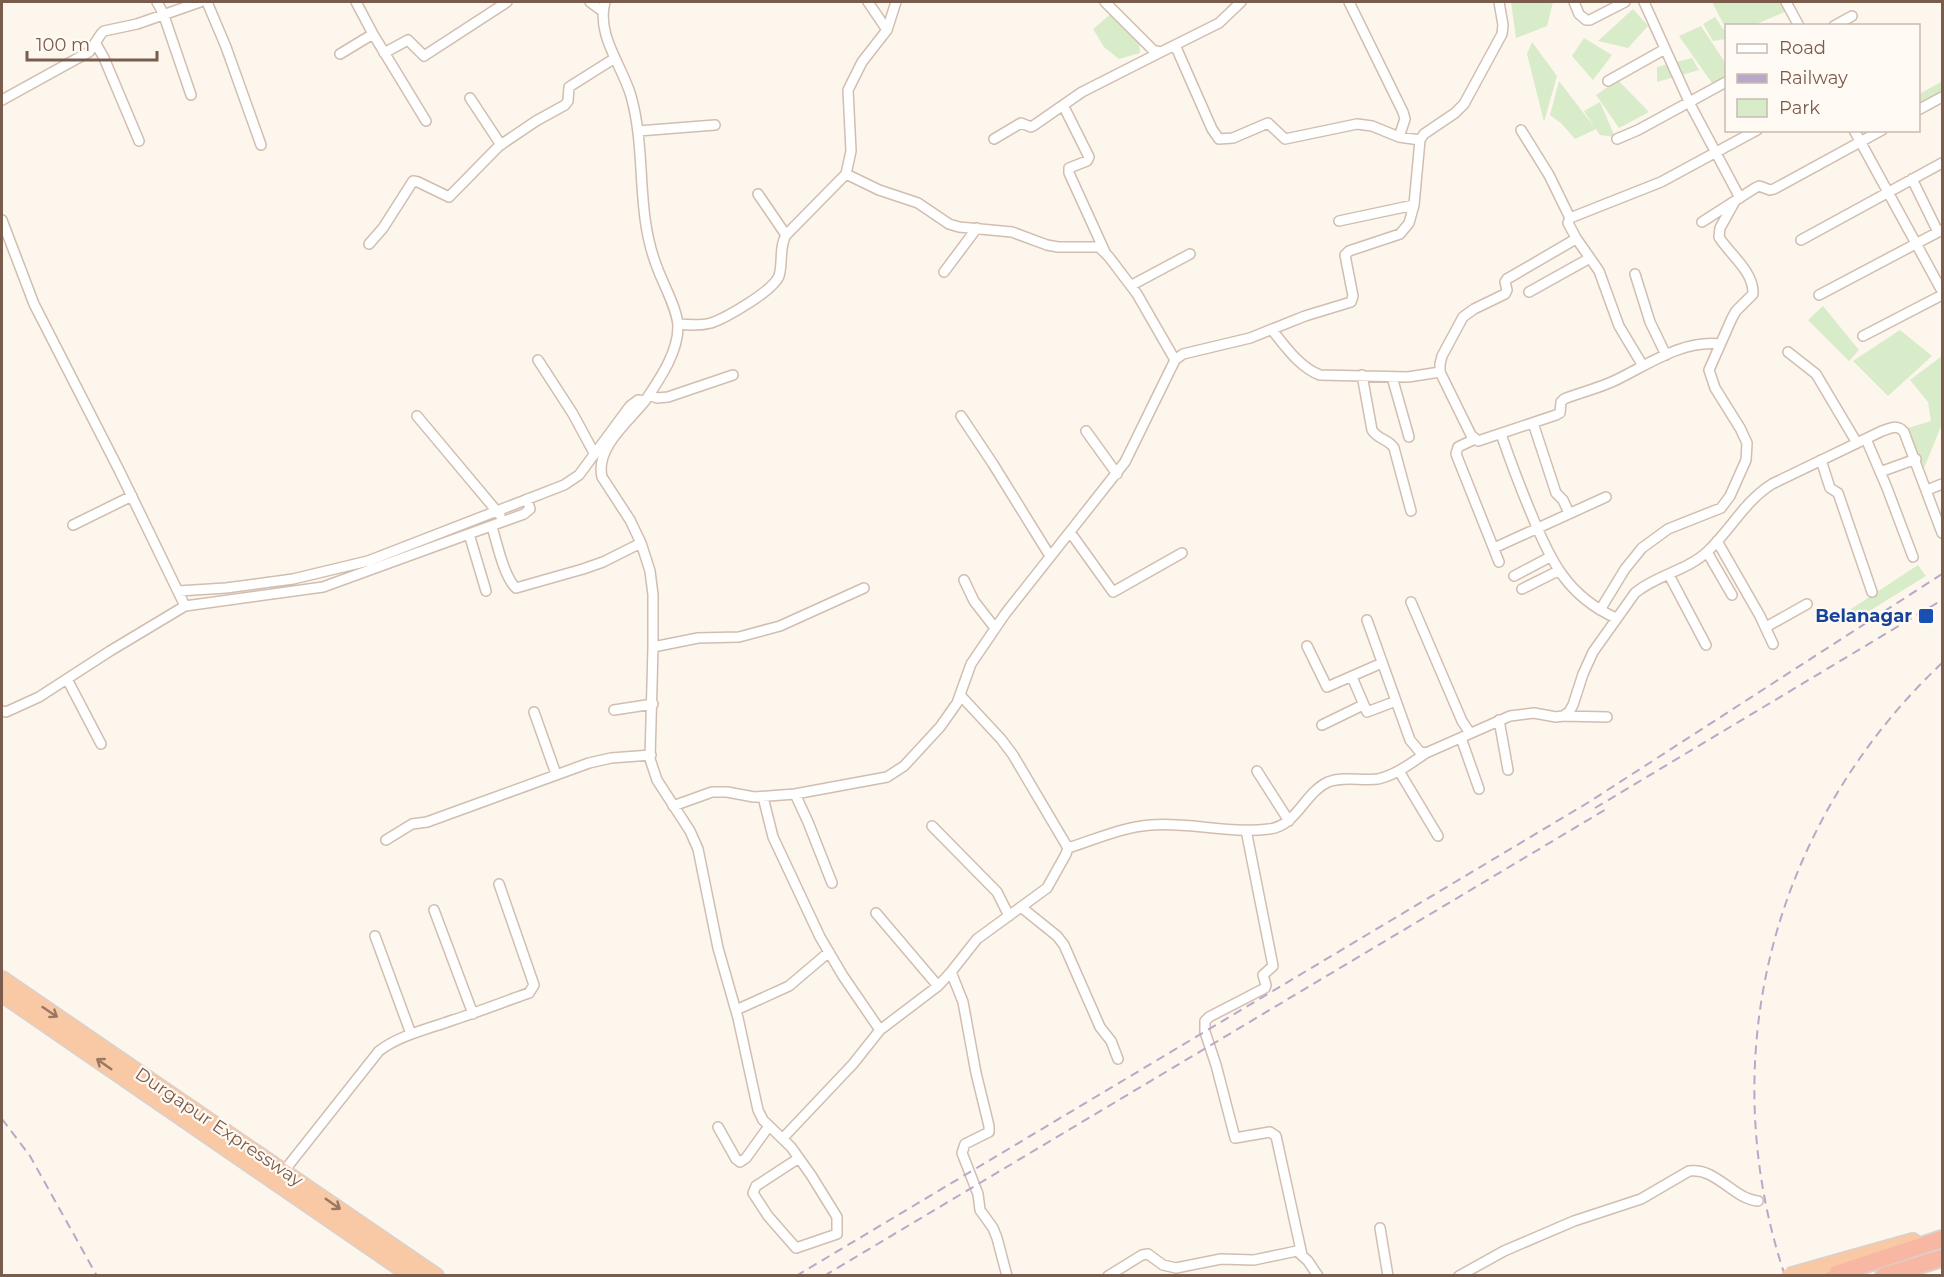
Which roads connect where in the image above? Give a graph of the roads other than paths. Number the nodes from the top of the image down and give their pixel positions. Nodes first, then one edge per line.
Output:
1 (157, 2) edge
2 (200, 2) edge
3 (207, 2) edge
4 (356, 2) edge
5 (507, 2) edge
6 (590, 2) edge
7 (868, 2) edge
8 (896, 2) edge
9 (1105, 2) edge
10 (1241, 2) edge
11 (1349, 2) edge
12 (1499, 2) edge
13 (1574, 2) edge
14 (1625, 2) edge
15 (1644, 2) edge
16 (1786, 2) edge
17 (604, 6) edge
18 (163, 13) junction
19 (1852, 16) dead end
20 (1798, 24) edge
21 (1838, 24) edge
22 (886, 30) junction
23 (373, 34) junction
24 (96, 44) junction
25 (1175, 45) junction
26 (1665, 48) junction
27 (384, 52) junction
28 (1161, 52) junction
29 (340, 54) dead end
30 (615, 58) junction
31 (1608, 81) dead end
32 (1725, 83) edge
33 (191, 95) dead end
34 (1942, 97) edge
35 (470, 98) dead end
36 (2, 99) edge
37 (1689, 101) junction
38 (1063, 105) junction
39 (1920, 109) edge
40 (426, 121) dead end
41 (715, 125) dead end
42 (1521, 130) dead end
43 (638, 131) junction
44 (1753, 132) edge
45 (1855, 132) edge
46 (1878, 132) edge
47 (1399, 137) junction
48 (994, 139) dead end
49 (1617, 139) dead end
50 (1420, 140) junction
51 (139, 141) dead end
52 (1861, 142) junction
53 (261, 145) dead end
54 (501, 145) junction
55 (1716, 152) junction
56 (1942, 163) edge
57 (846, 174) junction
58 (1912, 179) junction
59 (1888, 191) junction
60 (758, 195) dead end
61 (1738, 199) junction
62 (1414, 205) junction
63 (1570, 218) junction
64 (2, 219) edge
65 (1339, 221) dead end
66 (1702, 222) dead end
67 (977, 228) junction
68 (1940, 231) edge
69 (786, 235) junction
70 (1576, 238) junction
71 (1801, 240) dead end
72 (369, 244) dead end
73 (1916, 244) junction
74 (1105, 252) junction
75 (1190, 254) dead end
76 (1590, 258) junction
77 (944, 272) dead end
78 (1635, 274) dead end
79 (1132, 285) junction
80 (1529, 292) dead end
81 (1942, 293) edge
82 (1820, 296) dead end
83 (678, 324) junction
84 (1272, 330) junction
85 (1863, 336) dead end
86 (1720, 344) junction
87 (1788, 352) dead end
88 (1666, 355) junction
89 (538, 360) dead end
90 (1175, 360) junction
91 (1640, 367) junction
92 (1440, 372) junction
93 (733, 375) dead end
94 (1362, 375) junction
95 (1392, 377) junction
96 (647, 398) junction
97 (417, 416) dead end
98 (961, 416) dead end
99 (1533, 423) junction
100 (1086, 431) dead end
101 (1501, 434) junction
102 (1408, 437) dead end
103 (1474, 439) junction
104 (1866, 439) junction
105 (1857, 443) junction
106 (594, 453) junction
107 (1916, 459) junction
108 (1821, 460) junction
109 (1881, 472) junction
110 (1117, 474) junction
111 (1942, 484) edge
112 (1928, 490) junction
113 (132, 496) junction
114 (1606, 497) dead end
115 (527, 499) junction
116 (497, 510) junction
117 (1411, 511) dead end
118 (1569, 513) junction
119 (505, 521) junction
120 (73, 525) dead end
121 (492, 527) junction
122 (1536, 527) junction
123 (1070, 532) junction
124 (1942, 533) edge
125 (469, 534) junction
126 (1717, 541) junction
127 (641, 543) junction
128 (1494, 548) junction
129 (1707, 552) junction
130 (1182, 553) dead end
131 (1050, 556) junction
132 (1550, 557) junction
133 (1913, 557) dead end
134 (1499, 562) dead end
135 (1558, 571) junction
136 (1669, 575) junction
137 (1514, 576) dead end
138 (964, 580) dead end
139 (864, 588) dead end
140 (1522, 589) dead end
141 (486, 591) dead end
142 (1872, 592) dead end
143 (1732, 596) dead end
144 (182, 599) junction
145 (1411, 602) dead end
146 (1807, 604) dead end
147 (1609, 615) junction
148 (1367, 620) dead end
149 (1766, 627) junction
150 (995, 628) junction
151 (1773, 644) dead end
152 (1706, 645) dead end
153 (1307, 646) dead end
154 (653, 647) junction
155 (1382, 663) junction
156 (1352, 677) junction
157 (68, 679) junction
158 (961, 696) junction
159 (1396, 701) junction
160 (653, 704) junction
161 (1363, 705) junction
162 (614, 710) dead end
163 (2, 711) edge
164 (534, 712) dead end
165 (1563, 716) junction
166 (1607, 717) dead end
167 (1499, 720) junction
168 (1322, 725) dead end
169 (1467, 728) junction
170 (1461, 738) junction
171 (101, 744) dead end
172 (1420, 751) junction
173 (651, 755) junction
174 (1508, 770) dead end
175 (1257, 771) dead end
176 (1399, 771) junction
177 (556, 774) junction
178 (1479, 789) dead end
179 (795, 794) junction
180 (763, 797) junction
181 (673, 806) junction
182 (1287, 818) junction
183 (932, 826) dead end
184 (1246, 830) junction
185 (1438, 836) dead end
186 (386, 840) dead end
187 (1065, 844) junction
188 (832, 883) dead end
189 (499, 884) dead end
190 (1021, 907) junction
191 (1006, 908) junction
192 (434, 910) dead end
193 (876, 913) dead end
194 (375, 936) dead end
195 (829, 952) junction
196 (951, 972) junction
197 (2, 979) edge
198 (934, 982) junction
199 (2, 994) edge
200 (735, 1010) junction
201 (472, 1014) junction
202 (876, 1026) junction
203 (411, 1034) junction
204 (1118, 1059) dead end
205 (718, 1127) dead end
206 (776, 1133) junction
207 (799, 1158) junction
208 (284, 1171) junction
209 (1758, 1201) dead end
210 (1380, 1228) dead end
211 (1942, 1233) edge
212 (1942, 1239) edge
213 (1302, 1255) junction
214 (1942, 1258) edge
215 (1827, 1271) edge
216 (411, 1275) edge
217 (436, 1275) edge
218 (1007, 1275) edge
219 (1108, 1275) edge
220 (1318, 1275) edge
221 (1388, 1275) edge
222 (1459, 1275) edge
223 (1789, 1275) edge
224 (1884, 1275) edge

1 - 18 street
2 - 18 street
3 - 53 street
4 - 23 street
5 - 27 street
6 - 17 street
7 - 22 street
8 - 22 street
9 - 28 street
10 - 25 street
11 - 47 street
12 - 50 street
13 - 14 street
15 - 26 street
16 - 20 street
17 - 30 street
18 - 24 street
18 - 33 street
19 - 21 street
22 - 57 street
23 - 27 street
23 - 29 street
24 - 36 street
24 - 51 street
25 - 28 street
25 - 47 street
26 - 31 street
26 - 37 street
27 - 40 street
28 - 38 street
30 - 43 street
30 - 54 street
32 - 37 street
34 - 39 street
35 - 54 street
37 - 49 street
37 - 55 street
38 - 48 street
38 - 74 street
41 - 43 street
42 - 63 street
43 - 83 street
44 - 55 street
45 - 52 street
46 - 52 street
47 - 50 street
50 - 62 street
52 - 59 street
52 - 61 street
54 - 72 street
55 - 61 street
55 - 63 street
56 - 58 street
57 - 67 street
57 - 69 street
58 - 59 street
58 - 68 street
59 - 71 street
59 - 73 street
60 - 69 street
61 - 66 street
61 - 86 street
62 - 65 street
62 - 84 street
63 - 70 street
64 - 113 street
67 - 74 street
67 - 77 street
68 - 73 street
69 - 83 street
70 - 76 street
70 - 92 street
73 - 81 street
73 - 82 street
74 - 79 street
75 - 79 street
76 - 80 street
76 - 91 street
78 - 88 street
79 - 90 street
81 - 85 street
83 - 96 street
84 - 90 street
84 - 94 street
86 - 88 street
86 - 147 street
87 - 105 street
88 - 91 street
89 - 106 street
90 - 110 street
91 - 99 street
92 - 95 street
92 - 103 street
93 - 96 street
94 - 95 street
94 - 117 street
95 - 102 street
96 - 106 street
96 - 127 street
97 - 116 street
98 - 131 street
99 - 101 street
99 - 118 street
100 - 110 street
101 - 103 street
101 - 122 street
103 - 128 street
104 - 105 street
104 - 107 street
104 - 109 street
105 - 108 street
106 - 115 street
107 - 109 street
107 - 112 street
108 - 126 street
108 - 142 street
109 - 133 street
110 - 123 street
111 - 112 street
112 - 124 street
113 - 120 street
113 - 144 street
114 - 118 street
115 - 116 street
115 - 119 street
116 - 119 street
116 - 144 street
118 - 122 street
119 - 121 street
121 - 125 street
121 - 127 street
122 - 128 street
122 - 132 street
123 - 130 street
123 - 131 street
125 - 141 street
125 - 144 street
126 - 129 street
126 - 149 street
127 - 154 street
128 - 134 street
129 - 136 street
129 - 143 street
131 - 150 street
132 - 135 street
132 - 137 street
135 - 140 street
135 - 147 street
136 - 147 street
136 - 152 street
138 - 150 street
139 - 154 street
144 - 157 street
145 - 169 street
146 - 149 street
147 - 165 street
148 - 155 street
149 - 151 street
150 - 158 street
153 - 156 street
154 - 160 street
155 - 156 street
155 - 159 street
156 - 161 street
157 - 163 street
157 - 171 street
158 - 179 street
158 - 187 street
159 - 161 street
159 - 172 street
160 - 162 street
160 - 173 street
161 - 168 street
164 - 177 street
165 - 166 street
165 - 167 street
167 - 169 street
167 - 174 street
169 - 170 street
170 - 172 street
170 - 178 street
172 - 176 street
173 - 177 street
173 - 181 street
175 - 182 street
176 - 182 street
176 - 185 street
177 - 186 street
179 - 180 street
179 - 188 street
180 - 181 street
180 - 195 street
181 - 200 street
182 - 184 street
183 - 191 street
184 - 187 street
184 - 213 street
187 - 190 street
189 - 201 street
190 - 191 street
190 - 204 street
191 - 196 street
192 - 201 street
193 - 198 street
194 - 203 street
195 - 200 street
195 - 202 street
196 - 198 street
196 - 218 street
197 -> 208 highway, Durgapur Expressway
198 - 202 street
216 -> 199 highway, Durgapur Expressway
200 - 206 street
201 - 203 street
202 - 206 street
203 - 208 street
205 - 206 street
206 - 207 street
207 - 207 street
208 -> 217 highway, Durgapur Expressway
209 - 222 street
210 - 221 street
211 - 215 highway
212 - 215 highway
213 - 219 street
213 - 220 street
214 - 224 highway
215 - 223 highway, bridge

